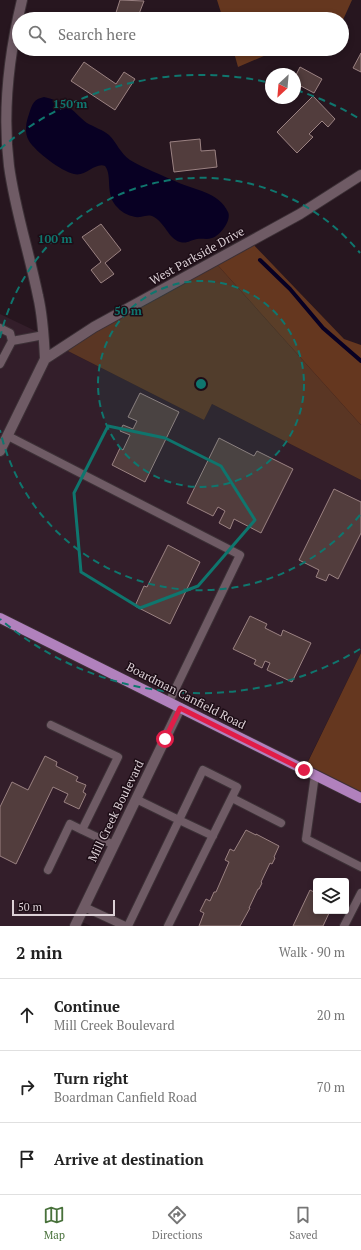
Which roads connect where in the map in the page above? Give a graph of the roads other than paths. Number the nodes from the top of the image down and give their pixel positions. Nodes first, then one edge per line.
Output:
1 (22, 0) edge
2 (19, 12) edge
3 (12, 51) edge
4 (361, 175) edge
5 (0, 328) edge
6 (44, 336) junction
7 (12, 340) junction
8 (45, 359) junction
9 (0, 364) edge
10 (8, 436) junction
11 (0, 451) edge
12 (0, 618) edge
13 (169, 702) junction
14 (180, 708) junction
15 (51, 725) dead end
16 (315, 775) junction
17 (232, 798) junction
18 (361, 798) edge
19 (136, 799) junction
20 (179, 820) junction
21 (282, 823) dead end
22 (82, 830) junction
23 (213, 836) junction
24 (114, 845) junction
25 (361, 867) edge
26 (48, 870) dead end
27 (361, 892) edge
28 (84, 907) junction
29 (74, 926) edge
30 (126, 926) edge
31 (168, 926) edge
32 (344, 926) edge

1 - 2 street
3 - 6 street
4 - 8 street, West Parkside Drive
5 - 7 lane
6 - 7 lane
6 - 8 street
7 - 9 lane
8 - 10 street
10 - 11 street
10 - 13 lane
12 - 13 main road, Boardman Canfield Road
13 - 14 main road, Boardman Canfield Road
14 - 16 main road, Boardman Canfield Road
14 - 19 street, Mill Creek Boulevard
15 - 22 lane
16 - 18 main road, Boardman Canfield Road
16 - 25 lane
17 - 20 lane
17 - 21 lane
17 - 23 lane
19 - 20 lane
19 - 24 street, Mill Creek Boulevard
20 - 23 lane
20 - 30 lane
22 - 24 lane
22 - 26 lane
23 - 31 lane
24 - 28 street, Mill Creek Boulevard
27 - 32 lane
28 - 29 street, Mill Creek Boulevard
28 - 30 lane

